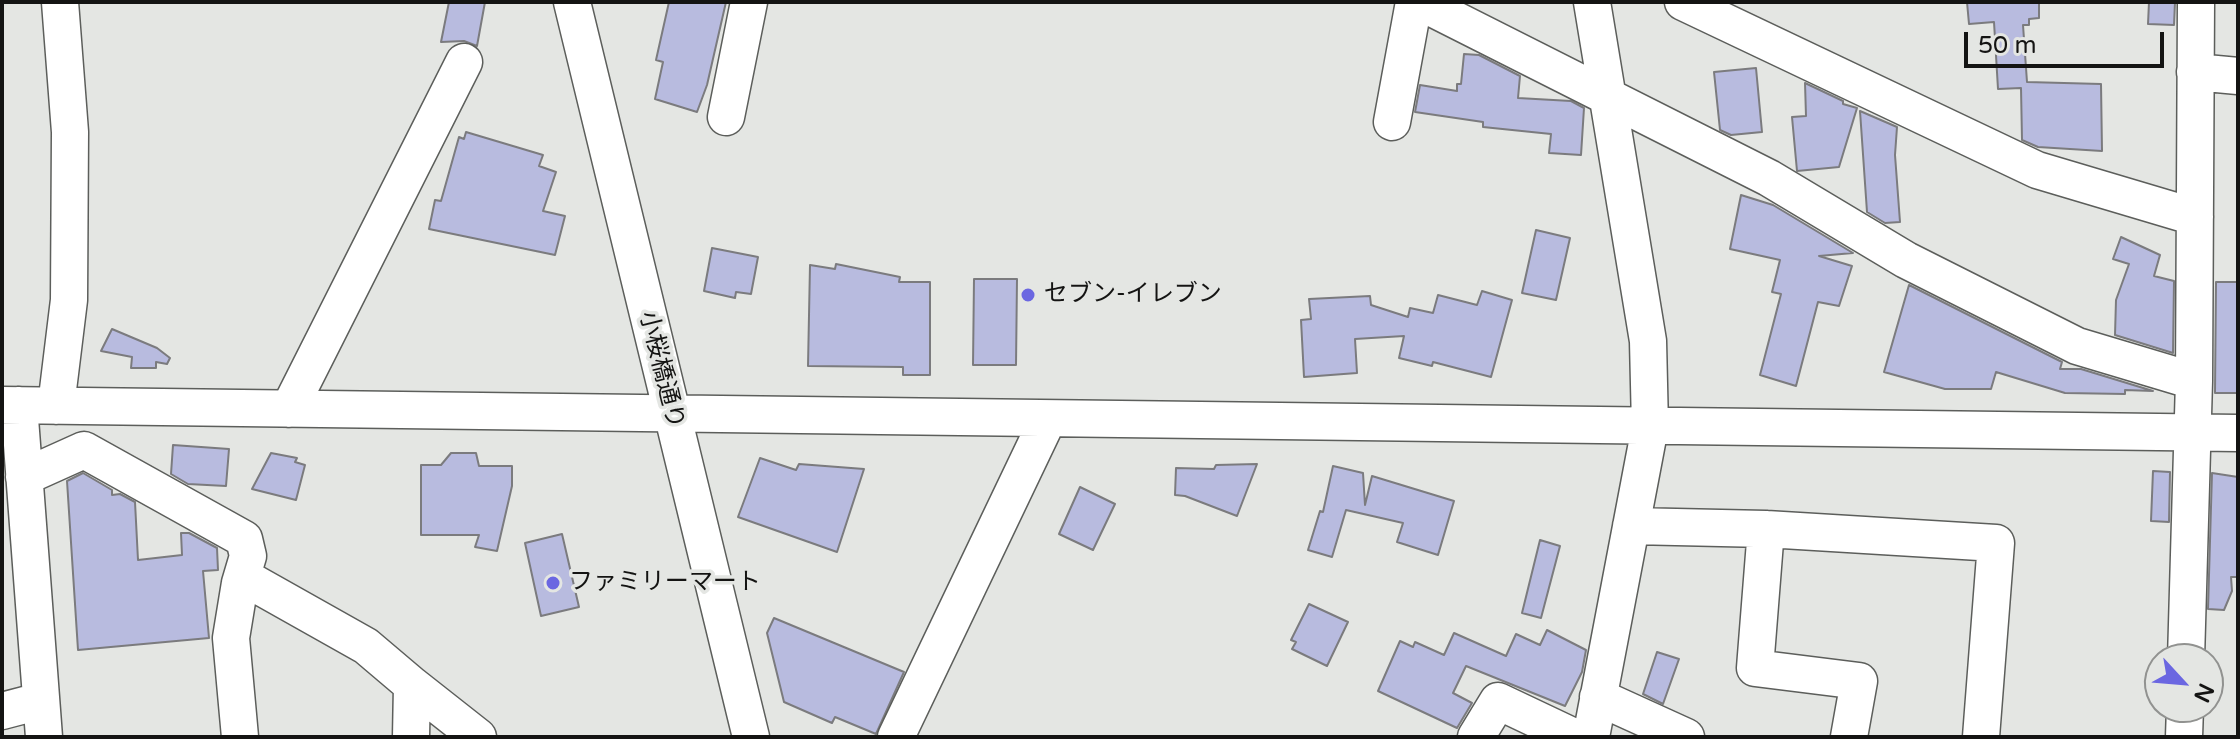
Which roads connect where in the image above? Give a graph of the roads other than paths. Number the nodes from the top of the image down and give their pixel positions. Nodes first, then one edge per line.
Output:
1 (60, 2) edge
2 (572, 2) edge
3 (749, 2) edge
4 (1414, 2) edge
5 (1420, 2) edge
6 (1592, 2) edge
7 (1683, 2) edge
8 (2196, 2) edge
9 (464, 62) dead end
10 (2195, 72) junction
11 (2238, 76) edge
12 (1610, 97) junction
13 (726, 117) dead end
14 (1392, 122) dead end
15 (2195, 217) junction
16 (2194, 381) junction
17 (10, 405) edge
18 (56, 406) junction
19 (289, 409) junction
20 (671, 413) junction
21 (1048, 419) junction
22 (1650, 427) junction
23 (2192, 432) junction
24 (2238, 433) edge
25 (24, 477) junction
26 (1631, 526) junction
27 (1766, 529) junction
28 (240, 583) junction
29 (2186, 643) edge
30 (412, 685) junction
31 (1598, 697) junction
32 (40, 701) junction
33 (2, 711) edge
34 (44, 737) edge
35 (240, 737) edge
36 (411, 737) edge
37 (478, 737) edge
38 (751, 737) edge
39 (896, 737) edge
40 (1476, 737) edge
41 (1574, 737) edge
42 (1591, 737) edge
43 (1686, 737) edge
44 (1849, 737) edge
45 (1981, 737) edge

1 - 18 street
2 - 20 street, 小桜橋通り
3 - 13 street
4 - 14 street
5 - 12 street
6 - 12 street
7 - 15 street
8 - 10 street
9 - 19 street
10 - 11 street
10 - 15 street
12 - 16 street
12 - 22 street
15 - 16 street
16 - 23 street
17 - 18 street
17 - 25 street
18 - 19 street
19 - 20 street
20 - 21 street
20 - 38 street, 小桜橋通り
21 - 22 street
21 - 39 street
22 - 23 street
22 - 26 street
23 - 24 street
23 - 29 street
25 - 28 street
25 - 32 street
26 - 27 street
26 - 31 street
27 - 44 street
27 - 45 street
28 - 30 street
28 - 35 street
30 - 36 street
30 - 37 street
31 - 42 street
31 - 43 street
32 - 33 street
32 - 34 street
40 - 41 street

